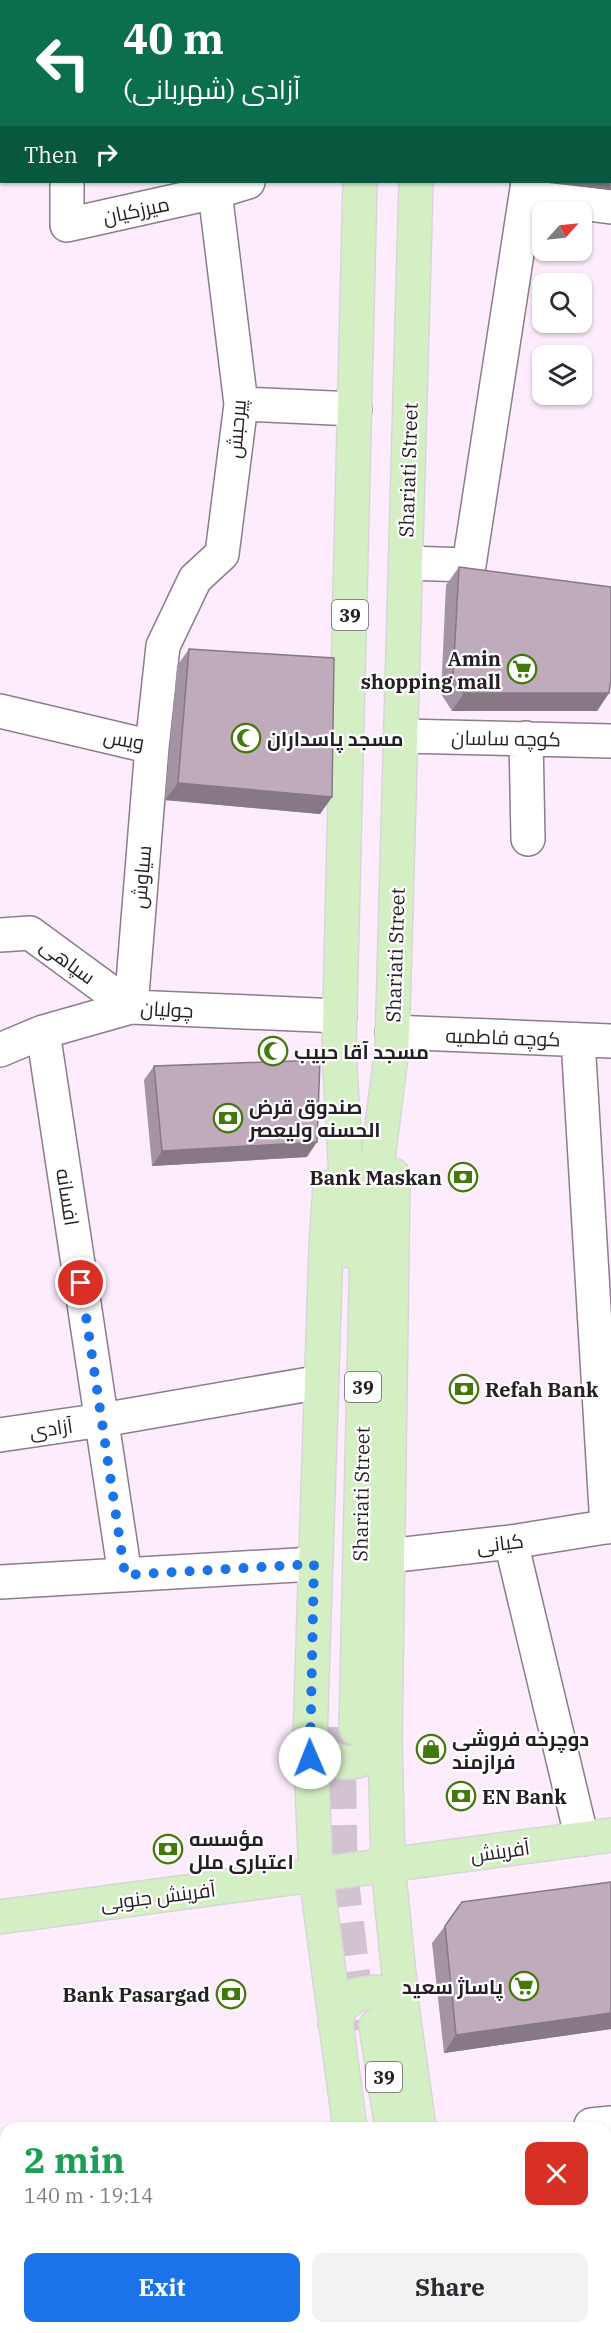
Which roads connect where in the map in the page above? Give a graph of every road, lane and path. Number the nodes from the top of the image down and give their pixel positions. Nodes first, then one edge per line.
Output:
1 (67, 183) edge
2 (245, 183) edge
3 (360, 183) edge
4 (416, 183) edge
5 (527, 189) edge
6 (215, 192) junction
7 (611, 207) edge
8 (241, 404) junction
9 (355, 409) junction
10 (406, 563) junction
11 (163, 646) junction
12 (198, 650) edge
13 (314, 660) edge
14 (349, 664) junction
15 (0, 711) edge
16 (402, 736) junction
17 (526, 738) junction
18 (611, 741) edge
19 (152, 747) junction
20 (528, 839) dead end
21 (0, 935) edge
22 (131, 1007) junction
23 (43, 1032) junction
24 (340, 1032) junction
25 (392, 1040) junction
26 (578, 1040) junction
27 (611, 1041) edge
28 (0, 1050) edge
29 (321, 1382) junction
30 (102, 1420) junction
31 (0, 1435) edge
32 (609, 1526) edge
33 (511, 1542) junction
34 (388, 1556) junction
35 (314, 1564) junction
36 (125, 1575) junction
37 (0, 1582) edge
38 (347, 1733) junction
39 (596, 1837) edge
40 (388, 1866) junction
41 (316, 1876) junction
42 (0, 1917) edge
43 (369, 2023) junction
44 (351, 2122) edge
45 (374, 2122) edge
46 (391, 2122) edge
47 (416, 2122) edge

1 - 6 street, میرزکیان
2 - 6 street, میرزکیان
3 - 9 main road, Shariati Street / 39
4 - 10 main road, Shariati Street / 39
5 - 7 street
5 - 10 street
6 - 8 street, پیرحبش
8 - 9 street
8 - 11 street, پیرحبش
9 - 14 main road, Shariati Street / 39
10 - 16 main road, Shariati Street / 39
11 - 12 street
11 - 19 street, ویس
13 - 14 street
14 - 24 main road, Shariati Street / 39
15 - 19 street, ویس
16 - 17 street, کوچه ساسان
16 - 25 main road, Shariati Street / 39
17 - 18 street, کوچه ساسان
17 - 20 street
19 - 22 street, سیاوش
21 - 22 street, سپاهی
22 - 23 street, چولیان
22 - 24 street, چولیان
23 - 28 street, چولیان
23 - 30 street, افسانه
24 - 29 main road
24 - 38 main road, Shariati Street / 39
25 - 26 street, کوچه فاطمیه
25 - 34 main road
25 - 38 main road, Shariati Street / 39
26 - 27 street, کوچه فاطمیه
26 - 32 street
29 - 30 street, آزادی
29 - 35 main road
30 - 31 street, آزادی
30 - 36 street, افسانه
32 - 33 street, کیانی
33 - 34 street, کیانی
33 - 39 street
34 - 38 main road
35 - 36 street
35 - 38 main road
36 - 37 street
38 - 40 main road
38 - 41 main road
39 - 40 main road, آفرینش
40 - 41 main road, آفرینش
40 - 43 main road
41 - 42 main road, آفرینش جنوبی
41 - 43 main road
43 - 44 main road
43 - 45 main road, 39
43 - 46 main road, 39
43 - 47 main road

